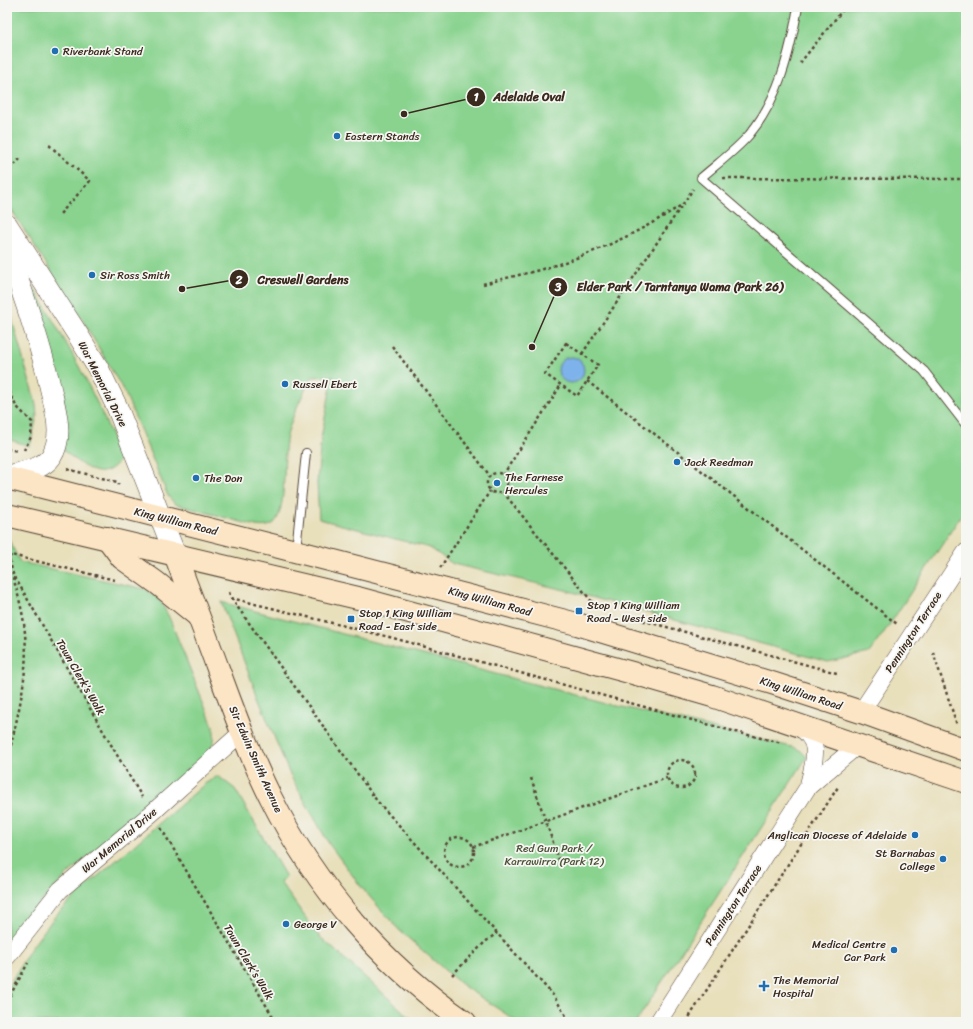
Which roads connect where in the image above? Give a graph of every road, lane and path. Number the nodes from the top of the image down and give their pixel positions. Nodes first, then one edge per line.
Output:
1 (798, 7) edge
2 (845, 7) edge
3 (796, 69) dead end
4 (49, 145) dead end
5 (20, 159) dead end
6 (14, 165) dead end
7 (701, 178) junction
8 (966, 179) edge
9 (682, 205) junction
10 (60, 214) dead end
11 (7, 225) edge
12 (7, 249) edge
13 (483, 284) dead end
14 (392, 346) dead end
15 (582, 354) junction
16 (587, 381) junction
17 (561, 385) junction
18 (7, 386) edge
19 (966, 425) edge
20 (23, 452) dead end
21 (306, 453) dead end
22 (65, 469) dead end
23 (503, 475) junction
24 (490, 476) junction
25 (7, 477) edge
26 (117, 482) dead end
27 (490, 491) junction
28 (503, 492) junction
29 (7, 515) edge
30 (160, 517) junction
31 (107, 538) junction
32 (296, 551) junction
33 (966, 552) edge
34 (7, 554) edge
35 (175, 554) junction
36 (10, 557) junction
37 (7, 564) edge
38 (438, 571) dead end
39 (13, 574) junction
40 (121, 582) dead end
41 (229, 592) dead end
42 (231, 598) junction
43 (598, 608) dead end
44 (199, 616) junction
45 (911, 635) junction
46 (933, 652) dead end
47 (861, 712) junction
48 (794, 723) junction
49 (959, 730) dead end
50 (241, 733) junction
51 (787, 744) dead end
52 (858, 745) junction
53 (966, 750) edge
54 (7, 763) edge
55 (531, 778) dead end
56 (667, 778) junction
57 (966, 782) edge
58 (839, 785) dead end
59 (808, 787) junction
60 (143, 798) dead end
61 (546, 821) junction
62 (160, 828) dead end
63 (473, 847) junction
64 (561, 866) dead end
65 (497, 933) junction
66 (7, 958) edge
67 (452, 975) dead end
68 (276, 1022) edge
69 (465, 1022) edge
70 (570, 1022) edge
71 (658, 1022) edge
72 (686, 1022) edge

1 - 7 lane
2 - 3 path
4 - 10 path
5 - 6 path
7 - 8 path
7 - 9 path
7 - 19 lane
9 - 13 path
9 - 15 path
11 - 30 street, War Memorial Drive
12 - 25 street
14 - 24 path
15 - 16 path
15 - 17 path
16 - 17 path
16 - 45 path
17 - 23 path
18 - 20 path
21 - 32 lane
22 - 26 path
23 - 24 path
23 - 28 path
24 - 27 path
25 - 30 main road, King William Road
27 - 28 path
27 - 38 path
28 - 43 path
29 - 31 main road
30 - 32 main road, King William Road
30 - 35 street, War Memorial Drive
31 - 35 main road
31 - 44 main road
32 - 47 main road, King William Road
33 - 45 street, Pennington Terrace
34 - 36 path
35 - 44 main road, Sir Edwin Smith Avenue
35 - 48 main road
36 - 37 path
36 - 39 path, Town Clerk’s Walk
36 - 40 path
39 - 54 path
39 - 60 path, Town Clerk’s Walk
41 - 42 path
42 - 51 path
42 - 65 path
44 - 50 main road, Sir Edwin Smith Avenue
45 - 47 street, Pennington Terrace
46 - 49 path
47 - 48 main road
47 - 53 main road, King William Road
48 - 52 main road
48 - 59 street, Pennington Terrace
50 - 66 street, War Memorial Drive
50 - 69 main road, Sir Edwin Smith Avenue
52 - 57 main road
52 - 59 street, Pennington Terrace
55 - 61 path
56 - 56 path
56 - 61 path
58 - 72 path
59 - 71 street, Pennington Terrace
61 - 63 path
61 - 64 path
62 - 68 path, Town Clerk’s Walk
63 - 63 path
65 - 67 path
65 - 70 path

